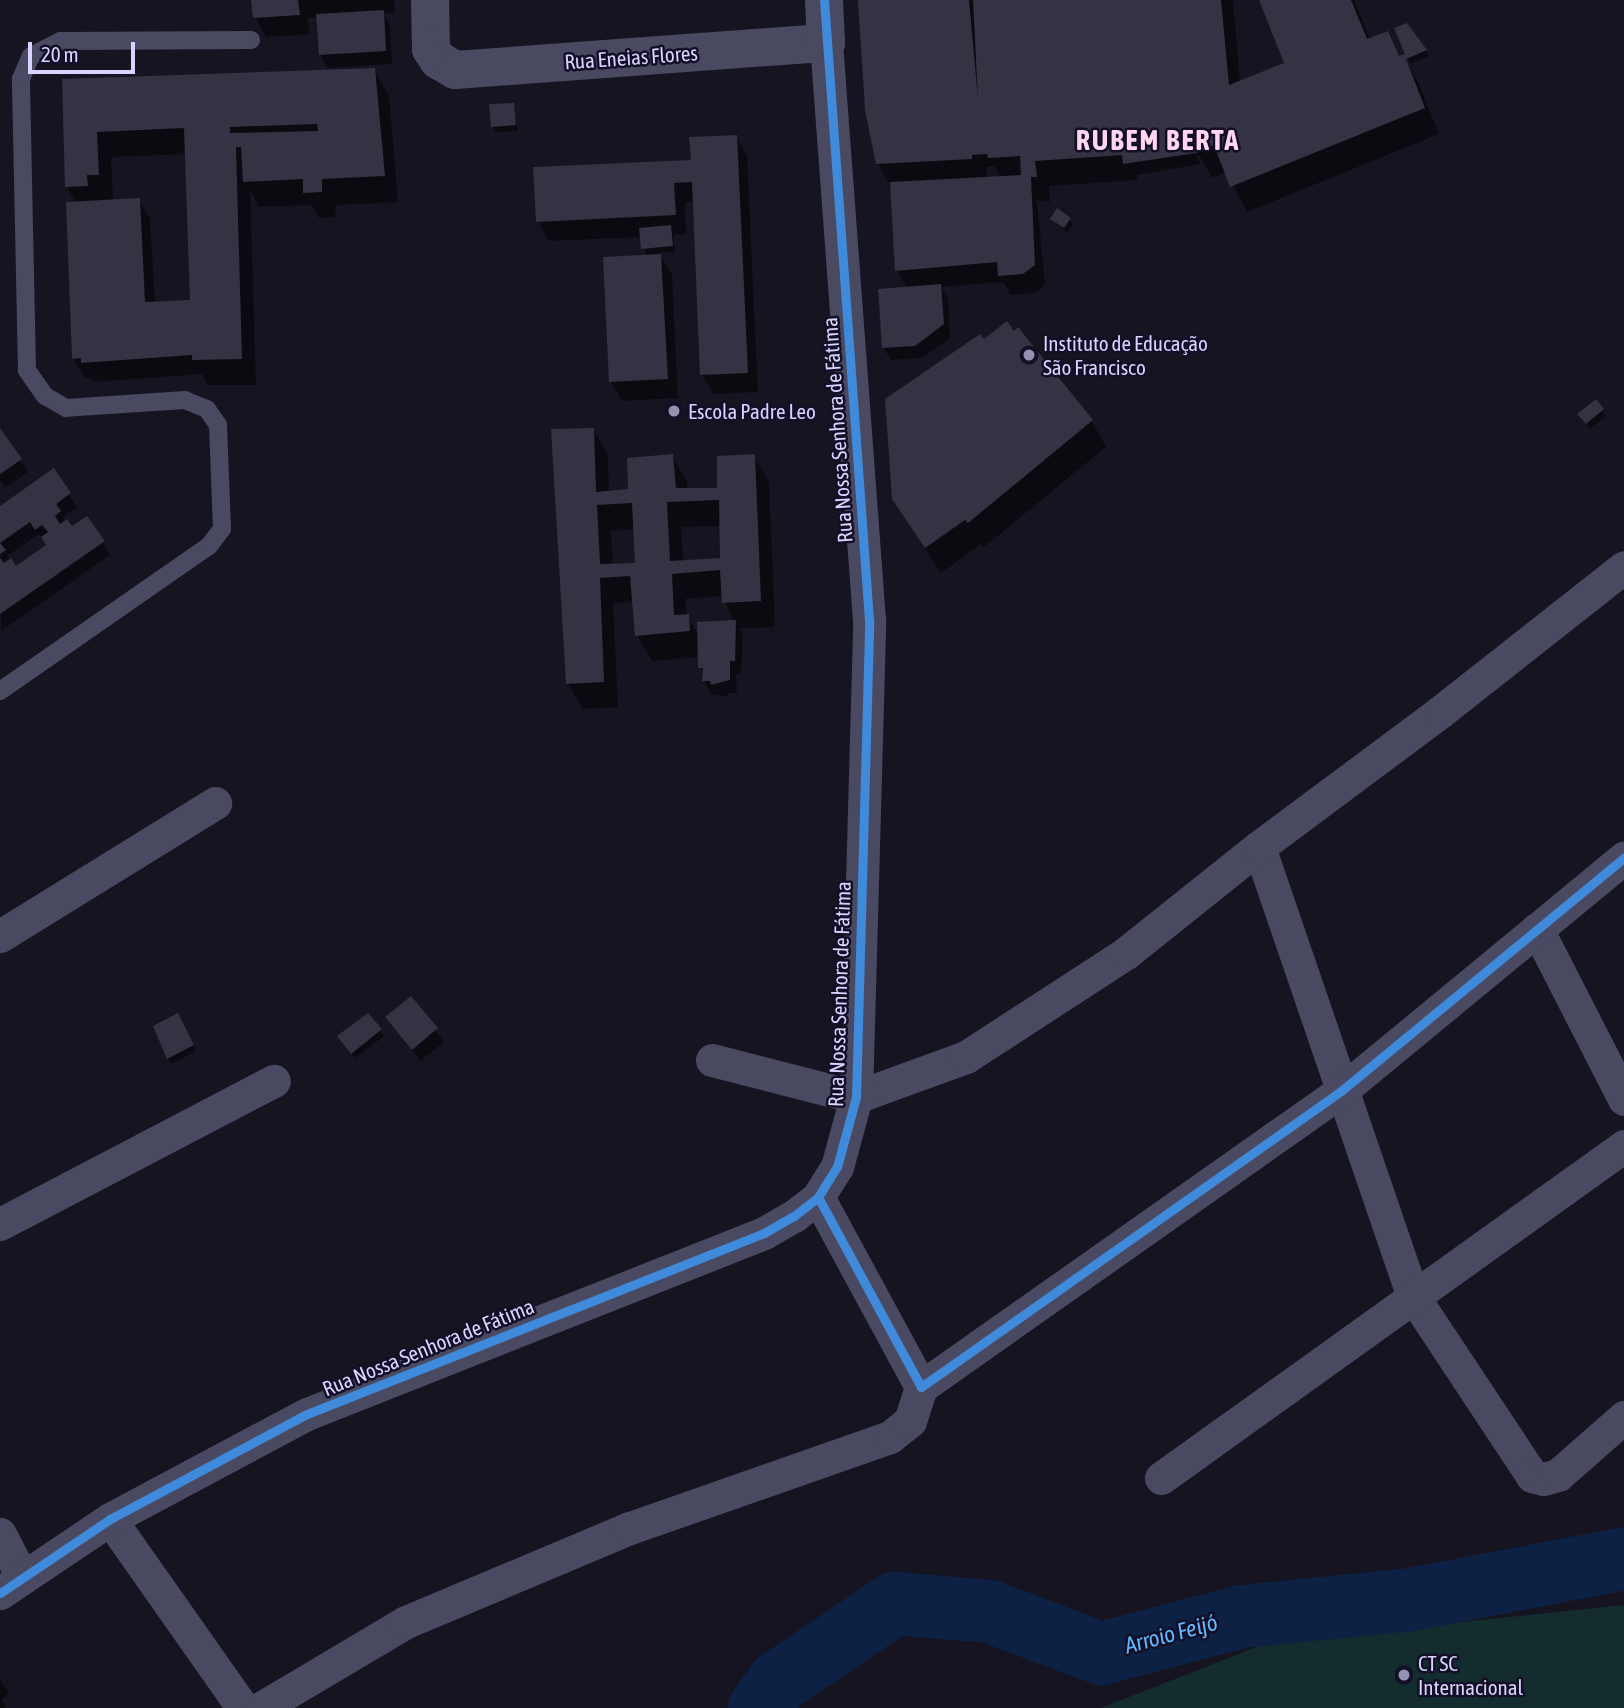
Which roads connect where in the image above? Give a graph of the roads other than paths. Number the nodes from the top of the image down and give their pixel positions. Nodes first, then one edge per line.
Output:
1 (430, 0) edge
2 (824, 0) edge
3 (251, 40) dead end
4 (826, 43) junction
5 (1624, 567) edge
6 (0, 691) edge
7 (215, 803) dead end
8 (1259, 847) junction
9 (1624, 858) edge
10 (1537, 929) junction
11 (0, 936) edge
12 (712, 1060) dead end
13 (274, 1081) dead end
14 (1341, 1091) junction
15 (856, 1097) junction
16 (1624, 1099) edge
17 (1624, 1146) edge
18 (818, 1197) junction
19 (0, 1224) edge
20 (1413, 1296) junction
21 (921, 1387) junction
22 (1624, 1418) edge
23 (1161, 1478) dead end
24 (110, 1519) junction
25 (0, 1534) edge
26 (11, 1585) edge
27 (243, 1708) edge
28 (261, 1708) edge

1 - 4 street, Rua Eneias Flores
2 - 4 street, Rua Nossa Senhora de Fátima
3 - 6 lane
4 - 15 street, Rua Nossa Senhora de Fátima
5 - 8 street
7 - 11 street
8 - 14 street
8 - 15 street
9 - 10 street
10 - 14 street
10 - 16 street
12 - 15 street
13 - 19 street
14 - 20 street
14 - 21 street
15 - 18 street, Rua Nossa Senhora de Fátima
17 - 20 street
18 - 21 street
18 - 24 street, Rua Nossa Senhora de Fátima
20 - 22 street
20 - 23 street
21 - 28 street
24 - 26 street, Rua Nossa Senhora de Fátima
24 - 27 street
25 - 26 street

